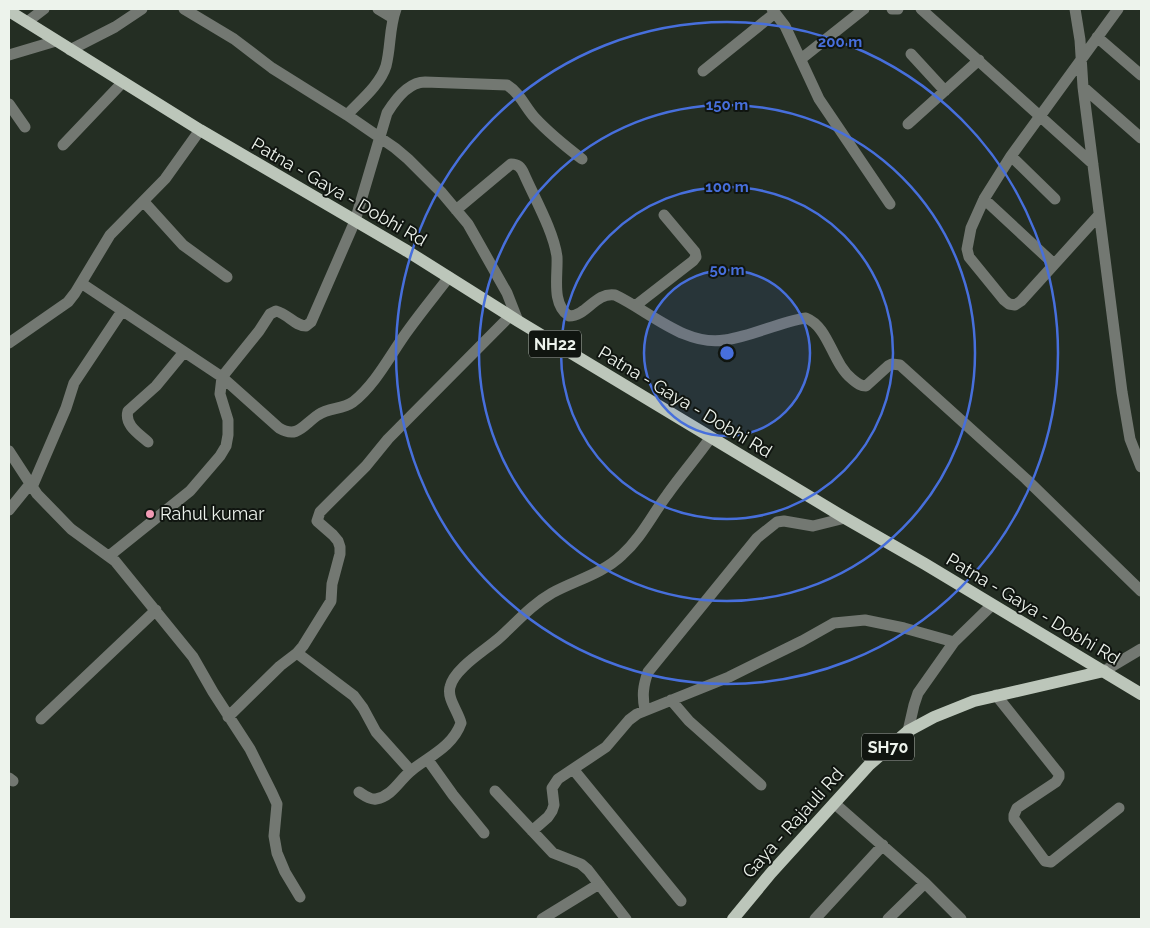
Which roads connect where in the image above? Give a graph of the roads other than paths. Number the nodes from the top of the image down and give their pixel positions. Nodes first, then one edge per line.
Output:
1 (44, 9) edge
2 (142, 9) edge
3 (184, 9) edge
4 (378, 9) edge
5 (864, 9) edge
6 (892, 9) edge
7 (898, 9) edge
8 (921, 9) edge
9 (1075, 9) edge
10 (1118, 9) edge
11 (9, 11) edge
12 (774, 11) edge
13 (394, 13) edge
14 (27, 22) junction
15 (1097, 37) junction
16 (56, 41) junction
17 (70, 50) junction
18 (911, 54) dead end
19 (9, 55) edge
20 (800, 59) junction
21 (1081, 59) junction
22 (979, 60) junction
23 (703, 71) dead end
24 (1141, 75) edge
25 (123, 82) junction
26 (1083, 87) junction
27 (945, 90) junction
28 (9, 104) edge
29 (347, 115) junction
30 (1040, 116) junction
31 (908, 124) dead end
32 (26, 127) dead end
33 (200, 130) junction
34 (379, 137) junction
35 (1141, 138) edge
36 (63, 145) dead end
37 (1011, 156) junction
38 (582, 159) dead end
39 (1093, 164) junction
40 (984, 199) junction
41 (1055, 199) dead end
42 (144, 202) junction
43 (890, 204) dead end
44 (456, 210) junction
45 (1099, 215) junction
46 (664, 216) dead end
47 (355, 221) junction
48 (1054, 264) junction
49 (228, 277) dead end
50 (449, 277) junction
51 (81, 283) junction
52 (635, 306) junction
53 (122, 311) junction
54 (514, 319) junction
55 (9, 343) edge
56 (184, 352) junction
57 (222, 377) junction
58 (711, 437) junction
59 (148, 442) dead end
60 (9, 451) edge
61 (1141, 467) edge
62 (31, 486) junction
63 (9, 510) edge
64 (845, 518) junction
65 (108, 556) junction
66 (1141, 591) edge
67 (992, 605) junction
68 (156, 610) junction
69 (954, 642) junction
70 (1141, 649) edge
71 (297, 653) junction
72 (1104, 672) junction
73 (1141, 694) edge
74 (996, 695) junction
75 (671, 700) junction
76 (645, 710) junction
77 (228, 717) junction
78 (41, 719) dead end
79 (908, 731) junction
80 (428, 760) junction
81 (573, 769) junction
82 (411, 771) junction
83 (761, 785) dead end
84 (495, 791) dead end
85 (359, 792) dead end
86 (834, 803) junction
87 (1119, 808) dead end
88 (532, 831) junction
89 (484, 833) dead end
90 (884, 845) junction
91 (925, 883) junction
92 (599, 884) junction
93 (300, 897) dead end
94 (681, 901) dead end
95 (957, 918) edge
96 (542, 919) edge
97 (626, 919) edge
98 (733, 919) edge
99 (815, 919) edge
100 (888, 919) edge

1 - 14 street
2 - 17 street
3 - 29 street
4 - 13 street
5 - 20 street
6 - 7 street
8 - 22 street
9 - 21 street
10 - 15 street
11 - 14 main road, Patna - Gaya - Dobhi Rd / NH22
12 - 20 street
12 - 23 street
13 - 29 street
14 - 16 main road, Patna - Gaya - Dobhi Rd / NH22
15 - 21 street
15 - 24 street
16 - 17 main road, Patna - Gaya - Dobhi Rd / NH22
16 - 19 street
17 - 25 main road, Patna - Gaya - Dobhi Rd / NH22
18 - 27 street
20 - 43 street
21 - 26 street
21 - 30 street
22 - 27 street
22 - 30 street
25 - 33 main road, Patna - Gaya - Dobhi Rd / NH22
25 - 36 street
26 - 35 street
26 - 39 street
27 - 31 street
28 - 32 street
29 - 34 street
30 - 37 street
30 - 39 street
33 - 42 street
33 - 47 main road, Patna - Gaya - Dobhi Rd / NH22
34 - 38 street
34 - 44 street
34 - 47 street
37 - 40 street
37 - 41 street
39 - 45 street
40 - 48 street
40 - 48 street
42 - 49 street
42 - 51 street
44 - 52 street
44 - 54 street
45 - 48 street
45 - 61 street
46 - 52 street
47 - 50 main road, Patna - Gaya - Dobhi Rd / NH22
47 - 57 street
50 - 54 main road, Patna - Gaya - Dobhi Rd / NH22
50 - 57 street
51 - 53 street
51 - 55 street
52 - 66 street
53 - 56 street
53 - 62 street
54 - 58 main road, Patna - Gaya - Dobhi Rd / NH22
54 - 71 street
56 - 57 street
56 - 59 street
57 - 65 street
58 - 64 main road, Patna - Gaya - Dobhi Rd / NH22
58 - 80 street
60 - 62 street
62 - 63 street
62 - 65 street
64 - 67 main road, Patna - Gaya - Dobhi Rd / NH22
64 - 76 street
65 - 68 street
67 - 69 street
67 - 72 main road, Patna - Gaya - Dobhi Rd / NH22
68 - 77 street
68 - 78 street
69 - 75 street
69 - 79 street
70 - 72 street
71 - 77 street
71 - 82 street
72 - 73 main road, Patna - Gaya - Dobhi Rd / NH22
72 - 74 main road, Gaya - Rajauli Rd / SH70
74 - 79 main road, Gaya - Rajauli Rd / SH70
74 - 87 street
75 - 76 street
75 - 83 street
76 - 81 street
77 - 93 street
79 - 86 main road, Gaya - Rajauli Rd / SH70
80 - 82 street
80 - 89 street
81 - 88 street
81 - 94 street
82 - 85 street
84 - 88 street
86 - 90 street
86 - 98 main road, Gaya - Rajauli Rd / SH70
88 - 92 street
90 - 91 street
90 - 99 street
91 - 95 street
91 - 100 street
92 - 96 street
92 - 97 street

